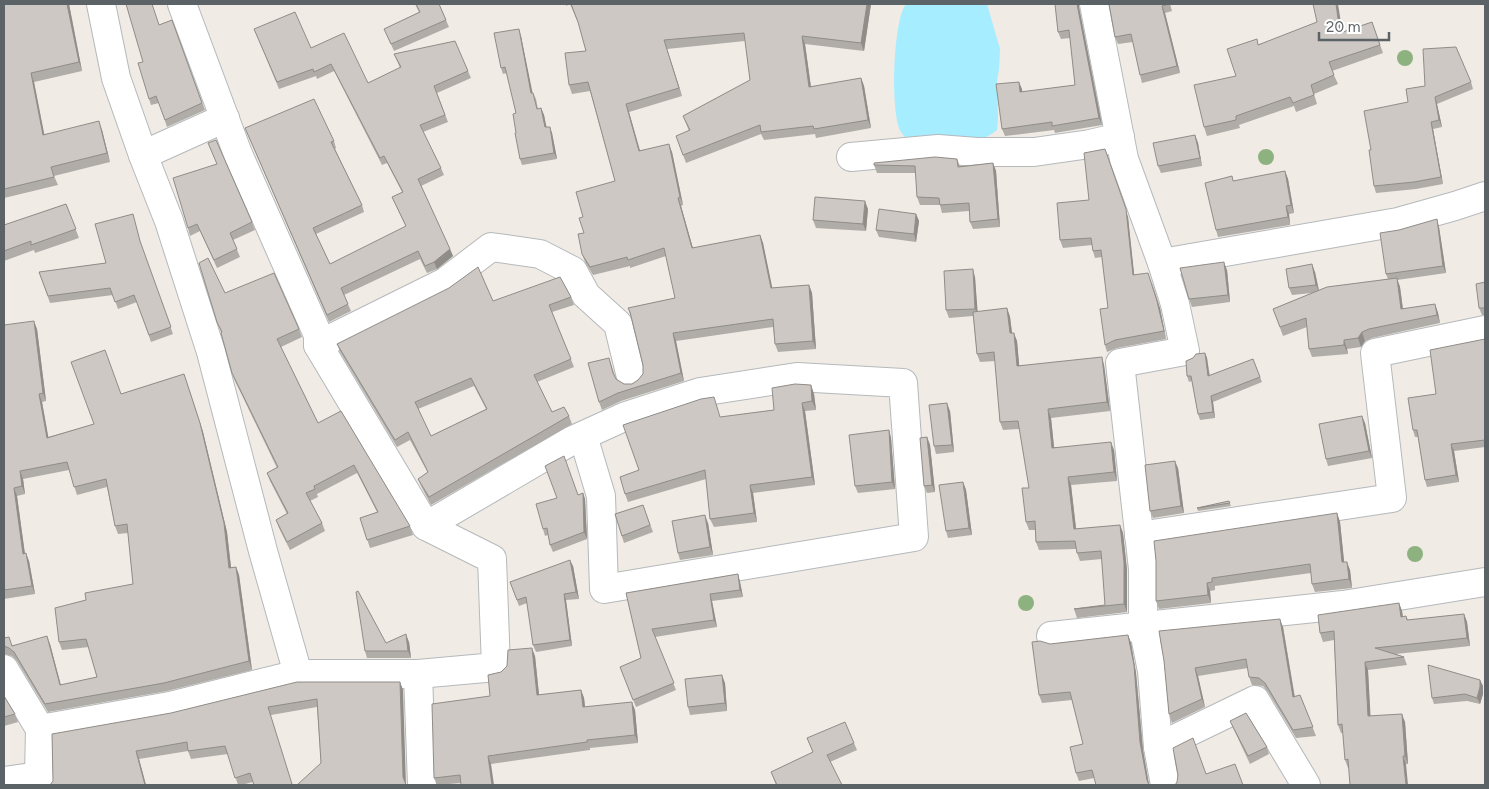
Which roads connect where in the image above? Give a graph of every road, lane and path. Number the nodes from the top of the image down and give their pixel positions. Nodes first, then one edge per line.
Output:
1 (101, 4) edge
2 (182, 4) edge
3 (1094, 4) edge
4 (225, 118) junction
5 (1120, 137) junction
6 (143, 156) junction
7 (851, 157) dead end
8 (1485, 196) edge
9 (1162, 263) junction
10 (1485, 330) edge
11 (318, 345) junction
12 (631, 377) dead end
13 (583, 436) junction
14 (426, 526) junction
15 (1139, 536) junction
16 (1485, 582) edge
17 (1143, 626) junction
18 (1051, 636) dead end
19 (4, 669) edge
20 (298, 674) junction
21 (418, 674) junction
22 (40, 729) junction
23 (1158, 747) junction
24 (4, 781) edge
25 (40, 781) edge
26 (422, 785) edge
27 (1165, 785) edge
28 (1306, 785) edge

1 - 6 street
2 - 4 street
3 - 5 street
4 - 6 street
4 - 11 street
5 - 7 street
5 - 9 street
6 - 20 street
8 - 9 street
9 - 15 street
10 - 15 street
11 - 12 street
11 - 14 street
13 - 13 street
13 - 14 street
14 - 21 street
15 - 17 street
16 - 17 street
17 - 18 street
17 - 23 street
19 - 22 street
20 - 21 street
20 - 22 street
21 - 26 street
22 - 25 street
23 - 27 street
23 - 28 street
24 - 25 street

